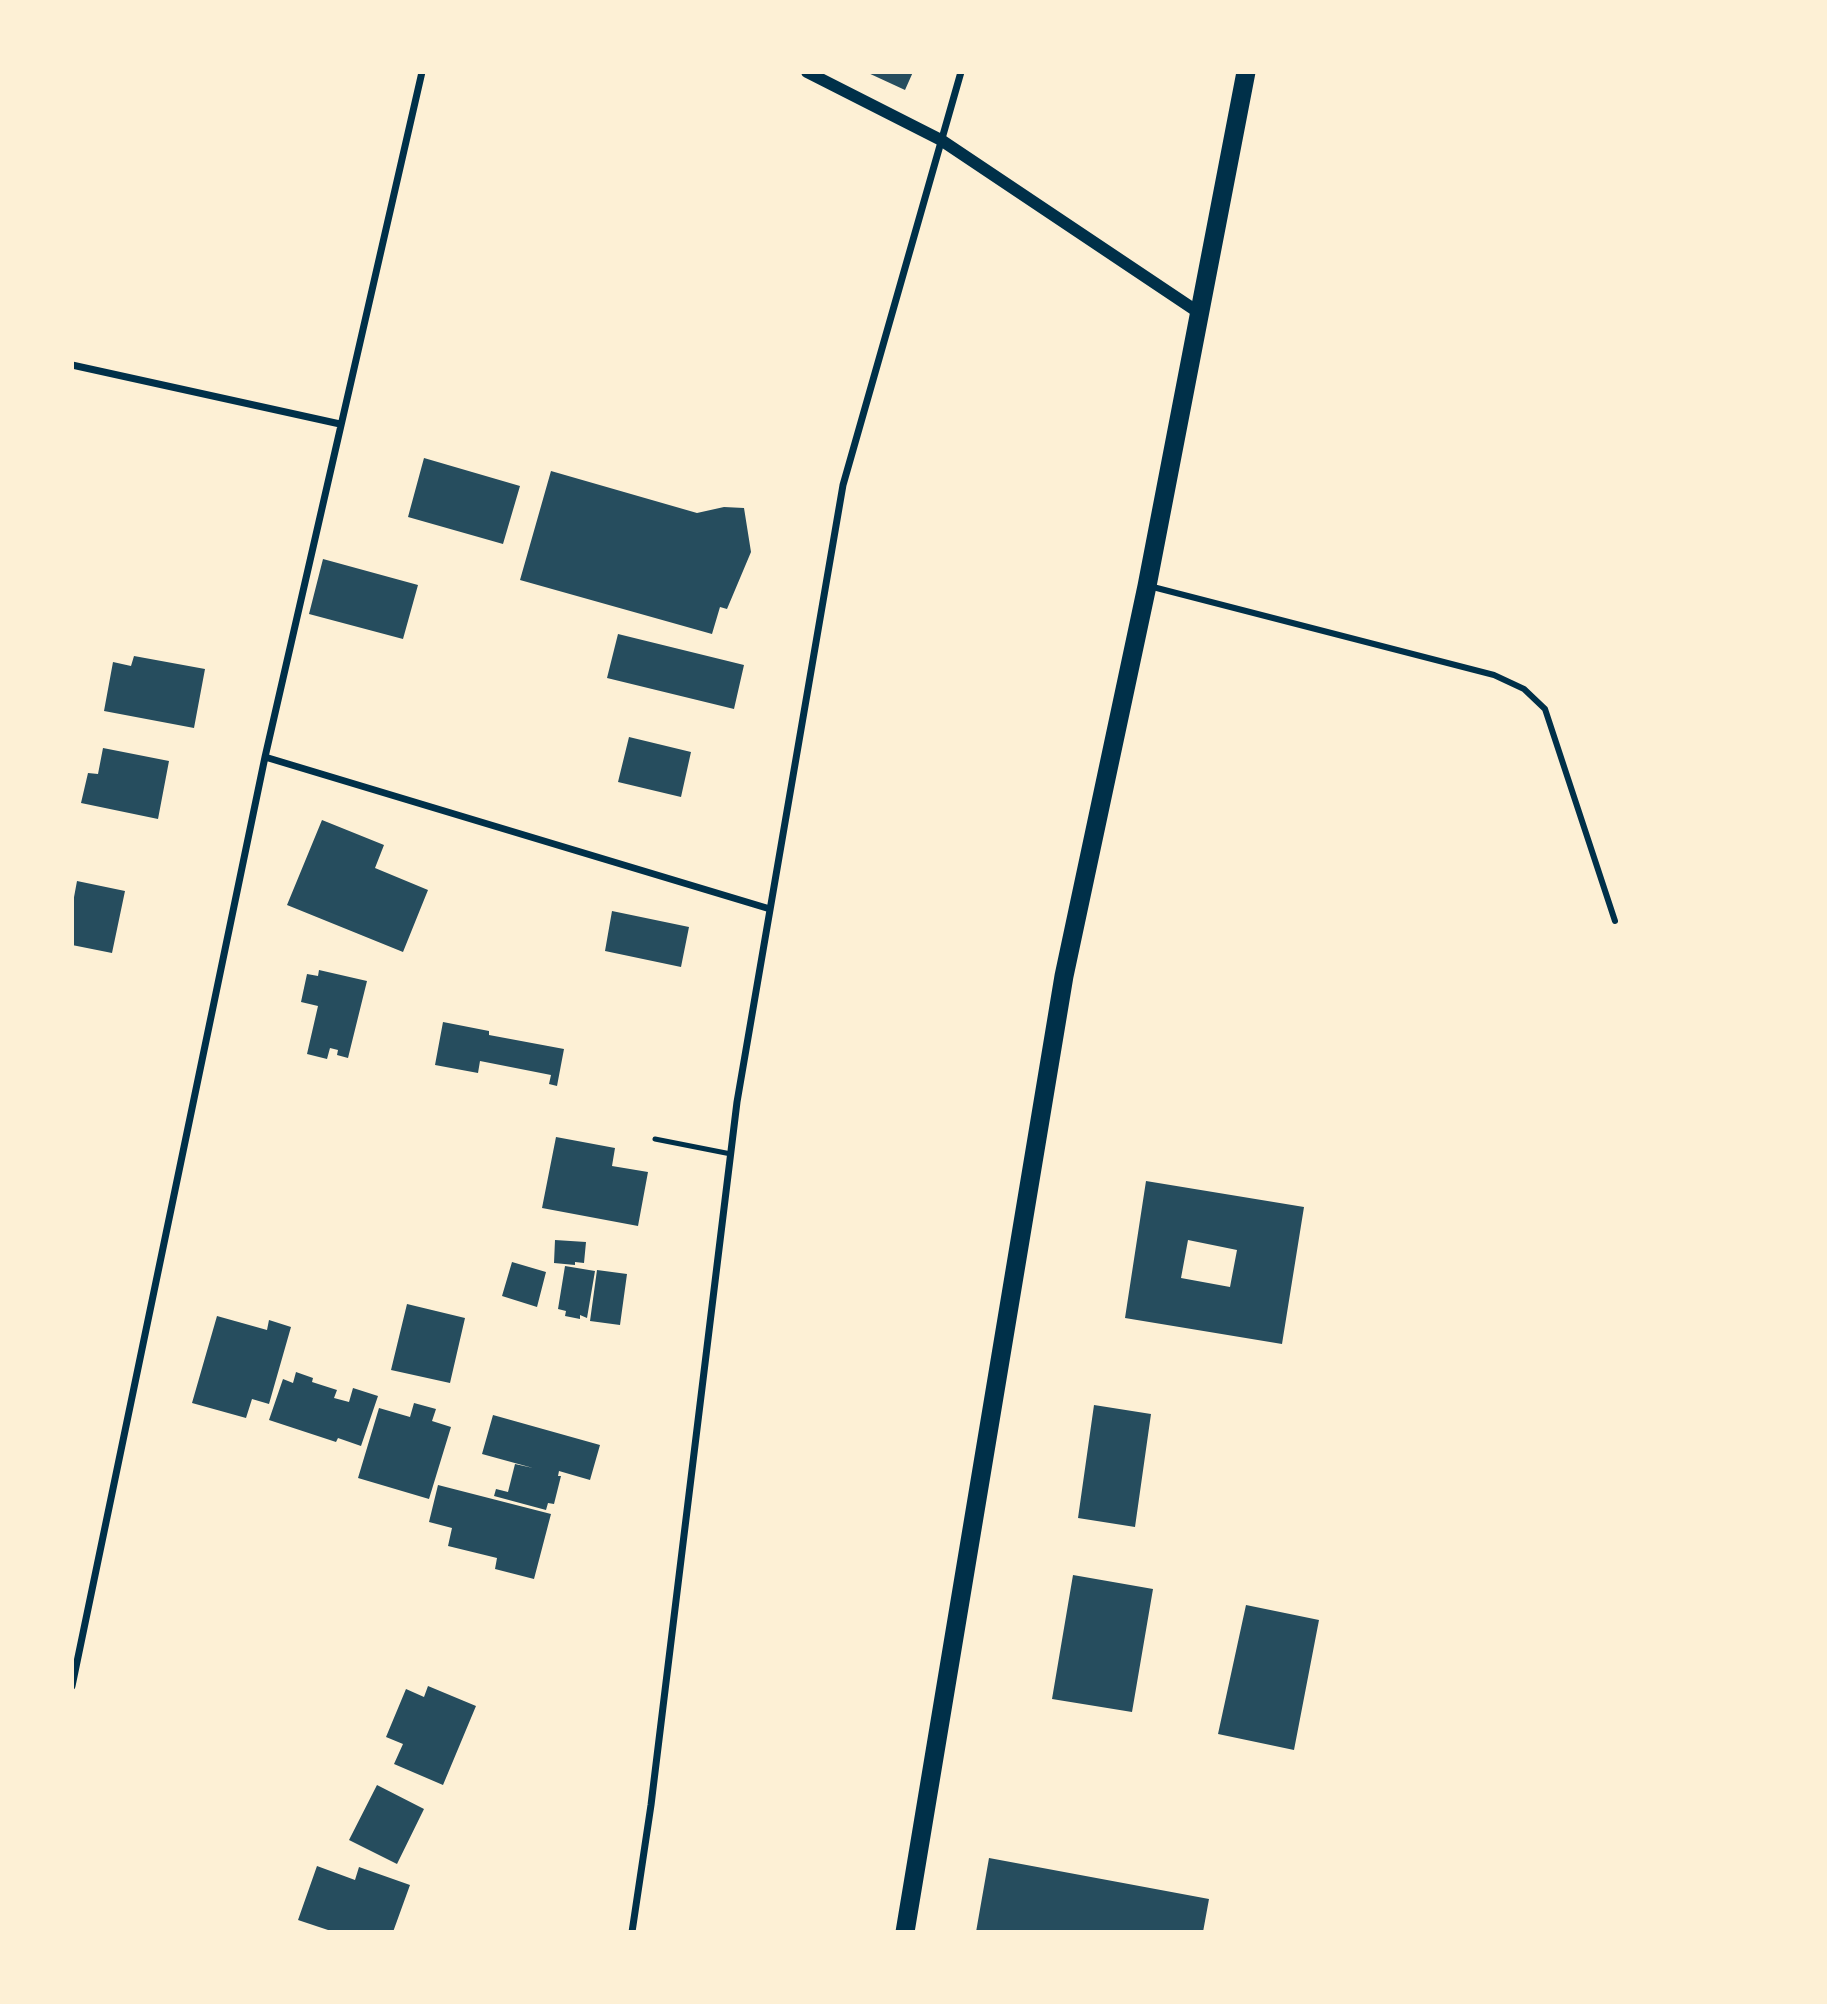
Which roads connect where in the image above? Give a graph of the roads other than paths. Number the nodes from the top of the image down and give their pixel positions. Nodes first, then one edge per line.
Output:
1 (422, 72) edge
2 (807, 72) edge
3 (961, 72) edge
4 (1246, 72) edge
5 (941, 141) junction
6 (1201, 314) junction
7 (72, 365) edge
8 (340, 424) junction
9 (1147, 586) junction
10 (265, 757) junction
11 (770, 909) junction
12 (1615, 921) dead end
13 (655, 1139) dead end
14 (731, 1154) junction
15 (72, 1686) edge
16 (632, 1932) edge
17 (905, 1932) edge

1 - 8 street
2 - 5 street
3 - 5 street
4 - 6 highway
5 - 6 street
5 - 11 street
6 - 9 highway
7 - 8 street
8 - 10 street
9 - 12 street
9 - 17 highway
10 - 11 street
10 - 15 street
11 - 14 street
13 - 14 lane
14 - 16 street

